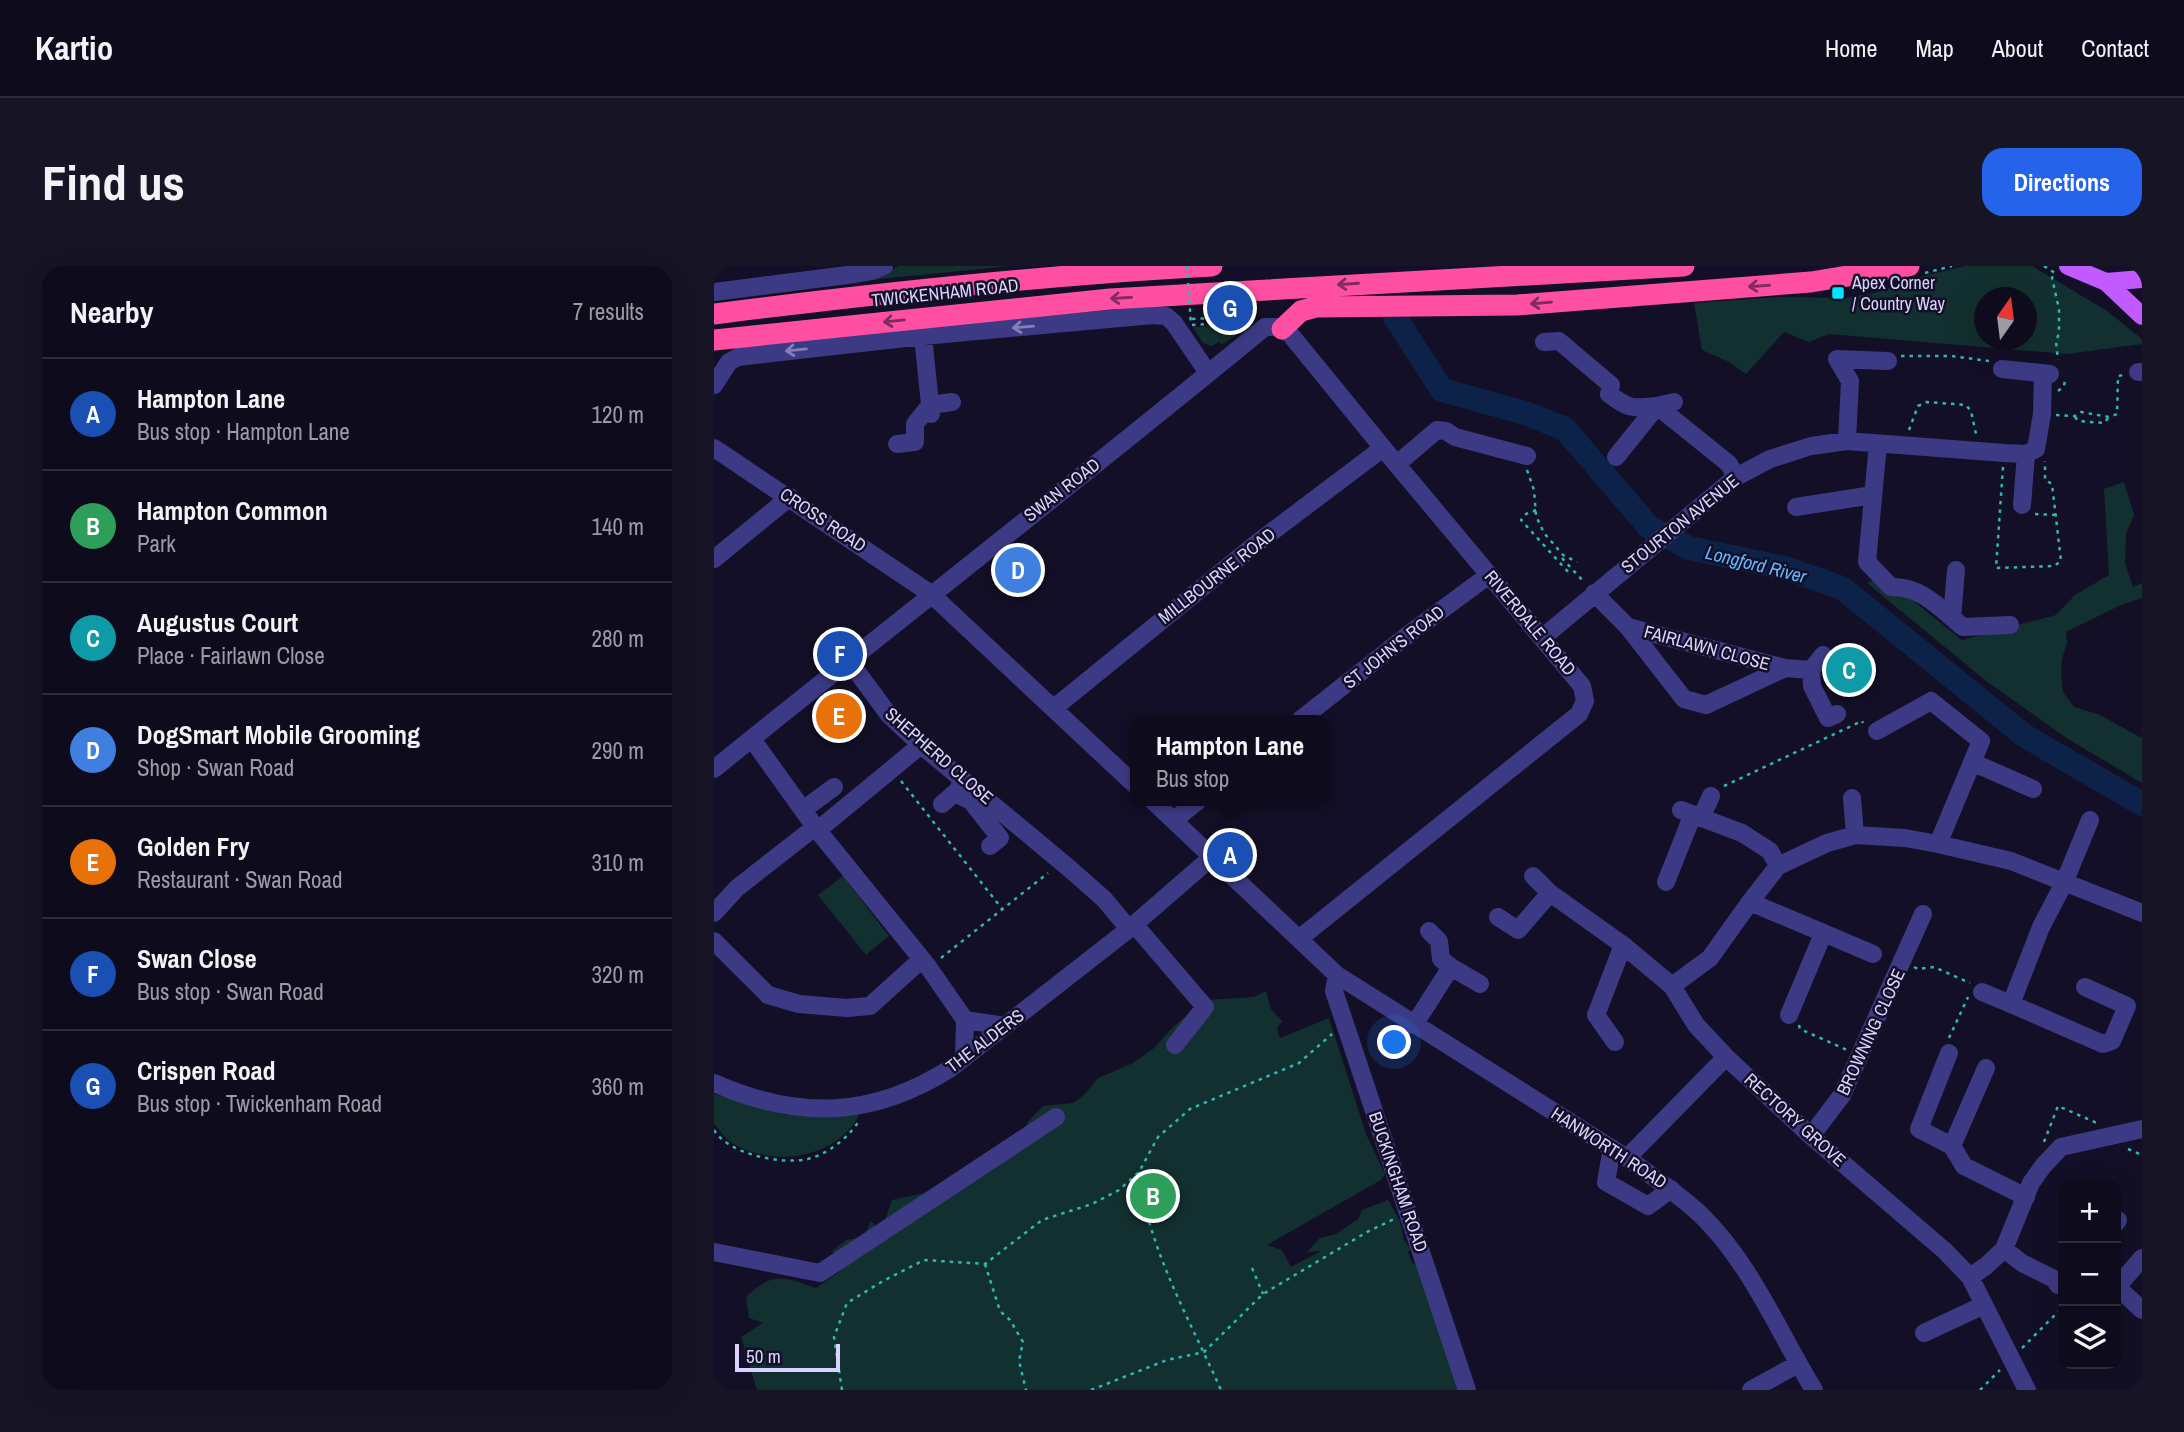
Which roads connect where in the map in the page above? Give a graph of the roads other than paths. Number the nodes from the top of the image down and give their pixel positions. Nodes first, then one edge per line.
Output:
1 (884, 266) edge
2 (1146, 266) edge
3 (1212, 266) edge
4 (1684, 266) edge
5 (1909, 266) edge
6 (2067, 266) edge
7 (854, 270) edge
8 (1107, 272) junction
9 (2142, 279) edge
10 (1416, 280) junction
11 (2106, 282) junction
12 (1707, 289) junction
13 (714, 292) edge
14 (714, 314) edge
15 (2142, 316) edge
16 (1282, 329) junction
17 (923, 336) junction
18 (714, 340) edge
19 (1544, 342) dead end
20 (1888, 361) road end
21 (2003, 369) road end
22 (1208, 373) junction
23 (714, 385) edge
24 (952, 402) dead end
25 (1665, 404) junction
26 (931, 410) junction
27 (1847, 441) junction
28 (1878, 444) junction
29 (714, 448) edge
30 (1383, 448) junction
31 (906, 449) dead end
32 (2026, 454) junction
33 (1527, 456) road end
34 (1616, 457) dead end
35 (1397, 464) junction
36 (1735, 477) junction
37 (1873, 495) junction
38 (790, 497) junction
39 (2022, 505) dead end
40 (1796, 506) dead end
41 (714, 559) edge
42 (1956, 570) dead end
43 (1489, 575) junction
44 (1594, 593) junction
45 (931, 594) junction
46 (1952, 618) junction
47 (2010, 625) dead end
48 (1628, 627) junction
49 (1542, 638) junction
50 (1823, 655) dead end
51 (849, 661) junction
52 (1786, 668) junction
53 (1811, 678) junction
54 (1054, 708) junction
55 (1837, 713) dead end
56 (1306, 715) edge
57 (1877, 731) road end
58 (752, 739) junction
59 (921, 745) junction
60 (1972, 762) junction
61 (714, 769) edge
62 (1130, 779) edge
63 (960, 785) junction
64 (834, 787) dead end
65 (2033, 789) dead end
66 (1711, 796) road end
67 (1852, 797) dead end
68 (942, 804) dead end
69 (1159, 806) edge
70 (1192, 806) edge
71 (803, 810) junction
72 (1692, 813) junction
73 (1174, 820) junction
74 (2090, 820) dead end
75 (816, 828) junction
76 (1855, 835) junction
77 (1938, 844) junction
78 (990, 846) dead end
79 (1212, 857) junction
80 (1778, 866) junction
81 (1533, 876) dead end
82 (1666, 882) dead end
83 (2064, 883) junction
84 (1550, 893) junction
85 (1750, 902) junction
86 (714, 913) edge
87 (2142, 913) edge
88 (1923, 914) dead end
89 (1498, 917) dead end
90 (1131, 926) junction
91 (1429, 931) dead end
92 (1823, 934) junction
93 (1300, 937) junction
94 (714, 940) edge
95 (1623, 945) junction
96 (1873, 954) dead end
97 (925, 964) junction
98 (1451, 967) junction
99 (1337, 975) junction
100 (1480, 984) dead end
101 (1672, 986) junction
102 (2085, 987) dead end
103 (1983, 991) road end
104 (2011, 1004) junction
105 (1789, 1015) road end
106 (965, 1020) junction
107 (1414, 1024) junction
108 (1005, 1026) junction
109 (1615, 1042) dead end
110 (1175, 1045) dead end
111 (1950, 1053) road end
112 (1726, 1057) junction
113 (964, 1058) junction
114 (1986, 1069) dead end
115 (714, 1083) edge
116 (1056, 1117) dead end
117 (2142, 1129) edge
118 (1811, 1136) junction
119 (1952, 1146) junction
120 (1619, 1153) junction
121 (1671, 1189) junction
122 (2026, 1197) junction
123 (2004, 1248) junction
124 (714, 1252) edge
125 (2142, 1258) edge
126 (1970, 1277) junction
127 (2121, 1281) edge
128 (2058, 1285) edge
129 (2121, 1291) edge
130 (1984, 1305) junction
131 (2142, 1310) edge
132 (1924, 1333) dead end
133 (1798, 1364) junction
134 (1467, 1390) edge
135 (1751, 1390) edge
136 (1814, 1390) edge
137 (2027, 1390) edge

1 - 7 street
2 - 8 highway
3 - 8 highway, TWICKENHAM ROAD
4 - 10 highway, TWICKENHAM ROAD
5 -> 12 highway
6 - 11 main road
7 - 13 street
8 - 14 highway, TWICKENHAM ROAD
9 - 11 main road
10 - 12 highway
10 -> 18 highway, TWICKENHAM ROAD
11 - 15 main road
12 -> 16 highway
16 - 22 street, SWAN ROAD
16 - 30 street, RIVERDALE ROAD
22 -> 17 street
17 -> 23 street
17 - 26 street
19 - 25 street
20 - 27 street
21 - 32 street
22 - 45 street, SWAN ROAD
24 - 26 street
25 - 34 street
25 - 36 street
26 - 31 street
27 - 28 street, STOURTON AVENUE
27 - 36 street, STOURTON AVENUE
28 - 32 street, STOURTON AVENUE
28 - 37 street
29 - 38 street, CROSS ROAD
30 - 35 street, RIVERDALE ROAD
30 - 54 street, MILLBOURNE ROAD
32 - 39 street
33 - 35 street
35 - 43 street, RIVERDALE ROAD
36 - 44 street, STOURTON AVENUE
37 - 40 street
37 - 46 street
38 - 41 street
38 - 45 street, CROSS ROAD
42 - 46 street
43 - 49 street, RIVERDALE ROAD
43 - 56 street, ST JOHN'S ROAD
44 - 48 street, FAIRLAWN CLOSE
44 - 49 street, STOURTON AVENUE
45 - 51 street, SWAN ROAD
45 - 54 street, CROSS ROAD
46 - 47 street
48 - 52 street, FAIRLAWN CLOSE
48 - 52 street, FAIRLAWN CLOSE
49 - 93 street, RIVERDALE ROAD
50 - 53 street
51 - 58 street, SWAN ROAD
51 - 59 street, SHEPHERD CLOSE
52 - 53 street, FAIRLAWN CLOSE
53 - 55 street
54 - 62 street, CROSS ROAD
57 - 60 street
58 - 61 street, SWAN ROAD
58 - 71 street
59 - 63 street, SHEPHERD CLOSE
59 - 75 street
60 - 65 street
60 - 77 street
63 - 68 street
63 - 78 street
63 - 90 street, SHEPHERD CLOSE
64 - 71 street
66 - 72 street
67 - 76 street
69 - 73 street, HANWORTH ROAD
70 - 73 street
71 - 75 street
72 - 80 street
72 - 82 street
73 - 79 street, HANWORTH ROAD
74 - 83 street
75 - 86 street
75 - 97 street
76 - 77 street
76 - 80 street
77 - 83 street
79 - 90 street, THE ALDERS
79 - 93 street, HANWORTH ROAD
80 - 85 street
81 - 84 street, RECTORY GROVE
83 - 87 street
83 - 104 street
84 - 89 street
84 - 95 street, RECTORY GROVE
85 - 92 street
85 - 101 street
88 - 118 street, BROWNING CLOSE
90 - 108 street, THE ALDERS
90 - 110 street, SHEPHERD CLOSE
91 - 98 street
92 - 96 street
92 - 105 street
93 - 99 street, HANWORTH ROAD
94 - 97 street
95 - 101 street, RECTORY GROVE
95 - 109 street
97 - 106 street
98 - 100 street
98 - 107 street
99 - 107 street, HANWORTH ROAD
99 - 134 street, BUCKINGHAM ROAD
101 - 112 street, RECTORY GROVE
102 - 104 street
103 - 104 street
106 - 108 street
106 - 113 street
107 - 120 street, HANWORTH ROAD
108 - 113 street, THE ALDERS
111 - 119 street
112 - 118 street, RECTORY GROVE
112 - 120 street
113 - 115 street, THE ALDERS
114 - 119 street
116 - 124 street
117 - 122 street
118 - 126 street, RECTORY GROVE
119 - 122 street
120 - 121 street, HANWORTH ROAD
120 - 121 street
121 - 133 street, HANWORTH ROAD
122 - 123 street
123 - 126 street
123 - 128 street
125 - 127 street
126 - 130 street, RECTORY GROVE
129 - 131 street
130 - 132 street
130 - 137 street, RECTORY GROVE
133 - 135 street
133 - 136 street, HANWORTH ROAD

